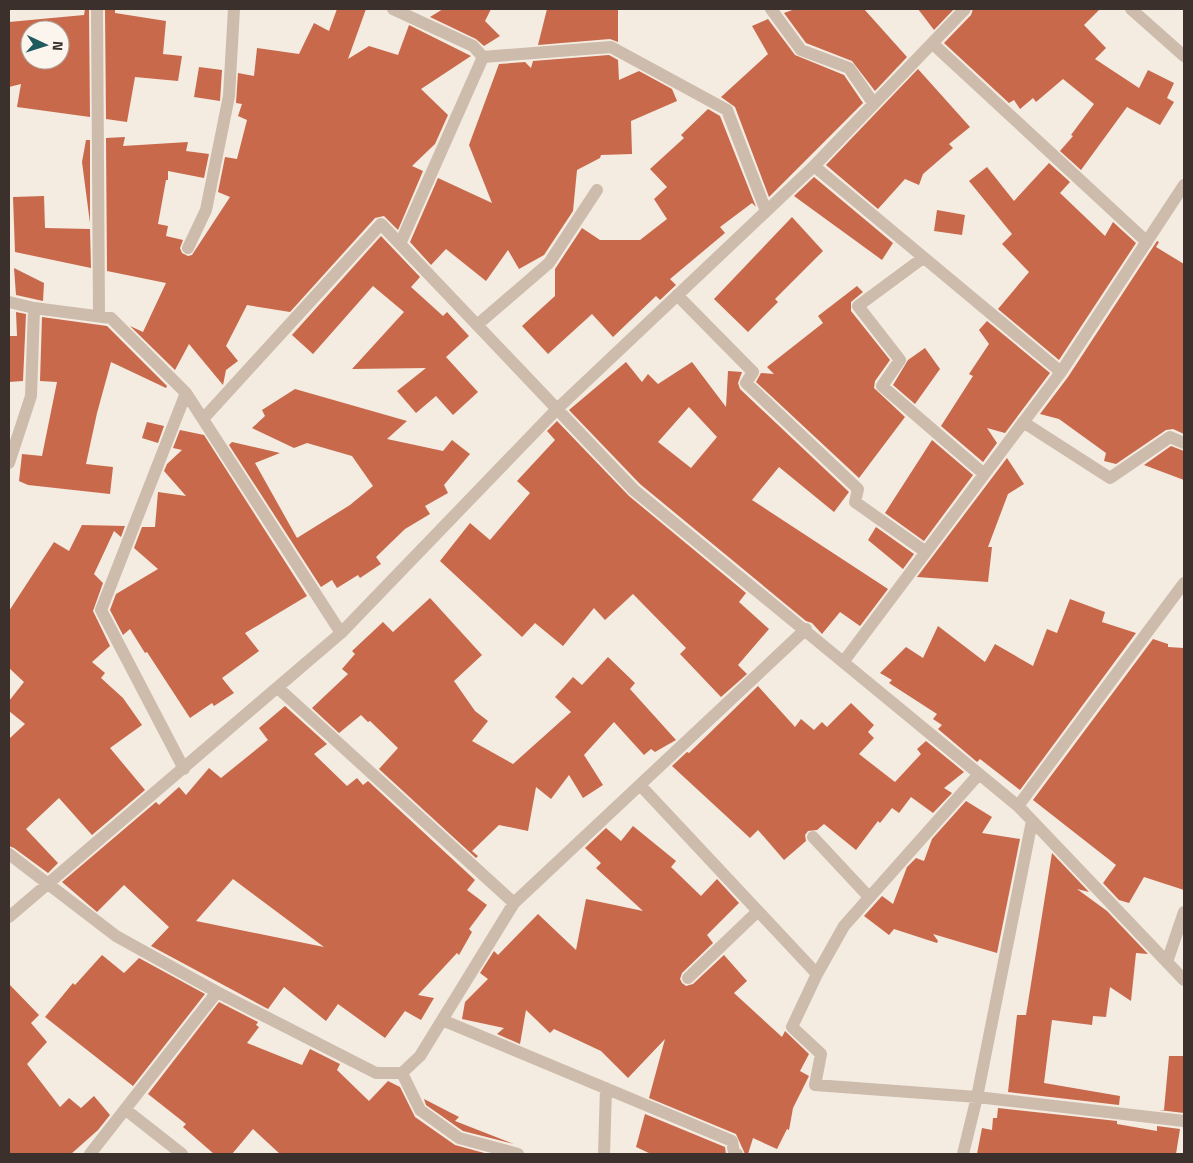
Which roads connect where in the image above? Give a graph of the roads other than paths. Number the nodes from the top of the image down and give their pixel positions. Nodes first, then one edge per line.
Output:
1 (96, 9) edge
2 (234, 9) edge
3 (393, 9) edge
4 (771, 9) edge
5 (965, 9) edge
6 (1131, 9) edge
7 (932, 43) junction
8 (1184, 56) edge
9 (483, 57) junction
10 (874, 104) junction
11 (814, 166) junction
12 (1184, 185) edge
13 (597, 190) dead end
14 (766, 210) junction
15 (1147, 242) junction
16 (400, 244) junction
17 (188, 248) dead end
18 (923, 258) junction
19 (676, 296) junction
20 (9, 302) edge
21 (34, 308) junction
22 (99, 315) junction
23 (477, 325) junction
24 (1061, 372) junction
25 (186, 393) junction
26 (557, 409) junction
27 (203, 419) junction
28 (1023, 422) junction
29 (1184, 443) edge
30 (9, 463) edge
31 (984, 474) junction
32 (926, 552) junction
33 (1184, 583) edge
34 (806, 629) junction
35 (341, 633) junction
36 (844, 661) junction
37 (278, 688) junction
38 (184, 769) junction
39 (979, 774) junction
40 (640, 785) junction
41 (1018, 806) junction
42 (1032, 821) junction
43 (813, 837) dead end
44 (9, 854) edge
45 (49, 885) junction
46 (869, 897) junction
47 (514, 903) junction
48 (758, 911) junction
49 (1184, 912) edge
50 (9, 917) edge
51 (1167, 962) junction
52 (817, 974) junction
53 (688, 978) dead end
54 (1184, 980) edge
55 (217, 992) junction
56 (442, 1020) junction
57 (402, 1073) junction
58 (606, 1088) junction
59 (977, 1097) junction
60 (126, 1110) junction
61 (1184, 1121) edge
62 (90, 1154) edge
63 (182, 1154) edge
64 (518, 1154) edge
65 (604, 1154) edge
66 (737, 1154) edge
67 (963, 1154) edge

1 - 22 street
2 - 17 street
3 - 9 street
4 - 10 street
5 - 7 street
6 - 8 street
7 - 10 street
7 - 15 street
9 - 14 street
9 - 16 street
10 - 11 street
11 - 14 street
11 - 18 street
12 - 15 street
13 - 23 street
14 - 19 street
15 - 24 street
16 - 23 street
16 - 27 street
18 - 24 street
18 - 31 street
19 - 26 street
19 - 32 street
20 - 21 street
21 - 22 street
21 - 30 street
22 - 25 street
23 - 26 street
24 - 28 street
25 - 27 street
25 - 38 street
26 - 34 street
26 - 35 street
27 - 35 street
28 - 29 street
28 - 31 street
31 - 32 street
32 - 36 street
33 - 41 street
34 - 36 street
34 - 40 street
35 - 37 street
36 - 39 street
37 - 38 street
37 - 47 street
38 - 45 street
39 - 41 street
39 - 46 street
40 - 47 street
40 - 48 street
41 - 42 street
42 - 51 street
42 - 59 street
43 - 46 street
44 - 45 street
45 - 50 street
45 - 55 street
46 - 52 street
47 - 56 street
48 - 52 street
48 - 53 street
49 - 51 street
51 - 54 street
52 - 59 street
55 - 57 street
55 - 60 street
56 - 57 street
56 - 58 street
57 - 64 street
58 - 65 street
58 - 66 street
59 - 61 street
59 - 67 street
60 - 62 street
60 - 63 street

